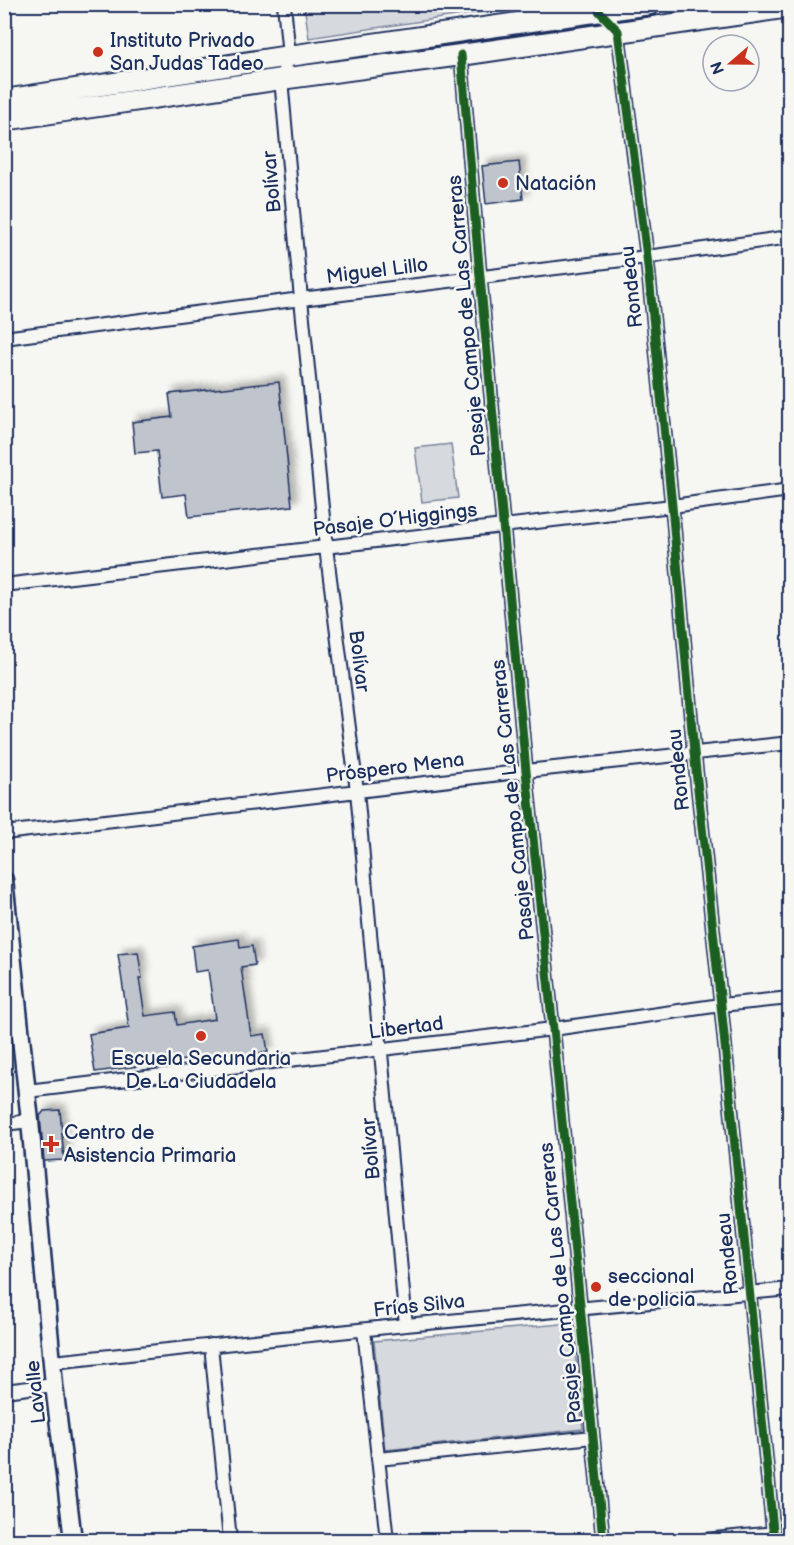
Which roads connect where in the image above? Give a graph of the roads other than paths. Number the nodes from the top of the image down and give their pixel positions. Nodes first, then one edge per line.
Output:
1 (284, 4) edge
2 (650, 4) edge
3 (598, 8) edge
4 (789, 8) edge
5 (618, 31) junction
6 (461, 55) junction
7 (290, 56) junction
8 (281, 79) junction
9 (4, 100) edge
10 (4, 120) edge
11 (789, 237) edge
12 (647, 256) junction
13 (480, 277) junction
14 (301, 299) junction
15 (4, 338) edge
16 (789, 490) edge
17 (672, 506) junction
18 (503, 526) junction
19 (326, 547) junction
20 (4, 585) edge
21 (789, 743) edge
22 (694, 753) junction
23 (526, 771) junction
24 (357, 791) junction
25 (4, 833) edge
26 (4, 880) edge
27 (789, 998) edge
28 (721, 1005) junction
29 (553, 1029) junction
30 (380, 1050) junction
31 (27, 1091) junction
32 (30, 1121) junction
33 (4, 1124) edge
34 (789, 1289) edge
35 (749, 1292) junction
36 (580, 1309) junction
37 (406, 1325) junction
38 (364, 1330) junction
39 (211, 1345) junction
40 (53, 1362) junction
41 (54, 1385) junction
42 (4, 1391) edge
43 (593, 1437) junction
44 (378, 1460) junction
45 (774, 1537) edge
46 (73, 1540) edge
47 (230, 1540) edge
48 (387, 1540) edge
49 (603, 1540) edge
50 (705, 1540) edge

1 - 7 street, Bolívar
2 - 3 main road
3 - 5 street
3 - 7 main road
4 - 5 main road
5 - 6 main road
5 - 12 street, Rondeau
6 - 8 main road
6 - 13 street, Pasaje Campo de Las Carreras
7 - 8 street, Bolívar
7 - 9 main road
8 - 10 main road
8 - 14 street, Bolívar
11 - 12 street, Miguel Lillo
12 - 13 street, Miguel Lillo
12 - 17 street, Rondeau
13 - 14 street, Miguel Lillo
13 - 18 street, Pasaje Campo de Las Carreras
14 - 15 street, Miguel Lillo
14 - 19 street, Bolívar
16 - 17 street, Pasaje O´Higgings
17 - 18 street, Pasaje O´Higgings
17 - 22 street, Rondeau
18 - 19 street, Pasaje O´Higgings
18 - 23 street, Pasaje Campo de Las Carreras
19 - 20 street, Pasaje O´Higgings
19 - 24 street, Bolívar
21 - 22 street, Próspero Mena
22 - 23 street, Próspero Mena
22 - 28 street, Rondeau
23 - 24 street, Próspero Mena
23 - 29 street, Pasaje Campo de Las Carreras
24 - 25 street, Próspero Mena
24 - 30 street, Bolívar
26 - 31 street, Lavalle
27 - 28 street, Libertad
28 - 29 street, Libertad
28 - 35 street, Rondeau
29 - 30 street, Libertad
29 - 36 street, Pasaje Campo de Las Carreras
30 - 31 street, Libertad
30 - 37 street, Bolívar
31 - 32 street, Lavalle
32 - 33 street
32 - 40 street, Lavalle
34 - 35 street, Frías Silva
35 - 36 street, Frías Silva
35 - 45 street, Rondeau
36 - 37 street, Frías Silva
36 - 43 street, Pasaje Campo de Las Carreras
37 - 38 street, Frías Silva
38 - 39 street, Frías Silva
38 - 44 street
39 - 40 street, Frías Silva
39 - 47 street
40 - 41 street, Lavalle
41 - 42 street
41 - 46 street, Lavalle
43 - 44 street
43 - 49 street, Pasaje Campo de Las Carreras
44 - 48 street
45 - 50 street

